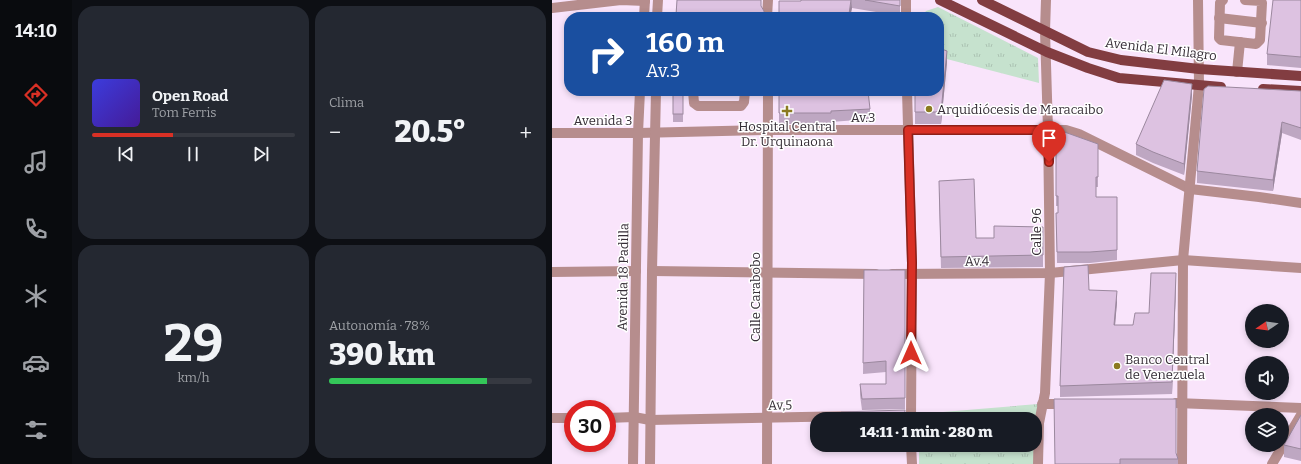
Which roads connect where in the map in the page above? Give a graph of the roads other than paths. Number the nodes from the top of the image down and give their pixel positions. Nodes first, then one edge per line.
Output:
1 (645, 0) edge
2 (658, 0) edge
3 (768, 0) edge
4 (906, 0) edge
5 (940, 0) edge
6 (982, 0) edge
7 (1046, 0) edge
8 (1198, 0) edge
9 (1223, 0) edge
10 (1245, 0) edge
11 (552, 8) edge
12 (644, 12) edge
13 (657, 12) edge
14 (767, 12) edge
15 (906, 12) edge
16 (1218, 18) junction
17 (1262, 23) junction
18 (1045, 31) junction
19 (1240, 42) junction
20 (1047, 52) junction
21 (1199, 69) junction
22 (1237, 72) junction
23 (1301, 76) edge
24 (1198, 85) junction
25 (1230, 87) edge
26 (1254, 89) edge
27 (1301, 91) edge
28 (640, 96) edge
29 (656, 96) edge
30 (693, 96) edge
31 (745, 96) edge
32 (768, 96) edge
33 (907, 96) edge
34 (769, 130) junction
35 (908, 130) junction
36 (1048, 130) junction
37 (552, 133) edge
38 (638, 133) junction
39 (654, 133) junction
40 (1190, 189) junction
41 (1301, 203) edge
42 (1183, 260) junction
43 (1301, 268) edge
44 (636, 271) junction
45 (652, 271) junction
46 (552, 272) edge
47 (767, 272) junction
48 (1050, 273) junction
49 (911, 275) junction
50 (1166, 403) edge
51 (1182, 403) junction
52 (1042, 404) junction
53 (1081, 404) edge
54 (1301, 408) edge
55 (908, 412) edge
56 (1301, 415) edge
57 (552, 418) edge
58 (564, 418) edge
59 (616, 418) edge
60 (634, 418) junction
61 (810, 418) edge
62 (768, 419) junction
63 (650, 420) junction
64 (912, 452) edge
65 (633, 464) edge
66 (650, 464) edge
67 (768, 464) edge
68 (912, 464) edge
69 (1038, 464) edge
70 (1182, 464) edge
71 (1272, 464) edge

1 - 11 street
1 - 12 street
2 - 13 street
3 - 14 street
4 - 15 street
5 - 20 main road
6 - 18 main road, Avenida El Milagro
7 - 18 street, Calle 96
8 - 21 street
9 - 16 street
10 - 17 street
16 - 17 street
16 - 19 street
17 - 19 street
18 - 20 street, Calle 96
18 - 21 main road, Avenida El Milagro
19 - 22 street
20 - 24 main road
20 - 36 street, Calle 96
21 - 22 main road, Avenida El Milagro
21 - 24 street
22 - 23 main road, Avenida El Milagro
24 - 25 main road
24 - 40 street
26 - 27 main road
28 - 38 street, Avenida 18 Padilla
29 - 39 street
30 - 31 street
32 - 34 street, Calle Carabobo
33 - 35 street
34 - 35 street, Av.3
34 - 39 street, Av.3
34 - 47 street, Calle Carabobo
35 - 36 street, Av.3
35 - 49 street
36 - 40 street, Av.3
36 - 48 street, Calle 96
37 - 38 street, Avenida 3
38 - 39 street, Avenida 3
38 - 44 street, Avenida 18 Padilla
39 - 45 street
40 - 41 street, Av.3
40 - 42 street
42 - 43 street, Av.4
42 - 48 street, Av.4
42 - 51 street
44 - 46 street
44 - 60 street, Avenida 18 Padilla
45 - 47 street, Av.4
45 - 63 street
47 - 49 street, Av.4
47 - 62 street, Calle Carabobo
48 - 49 street, Av.4
48 - 52 street, Calle 96
49 - 55 street
50 - 51 street
51 - 54 street
51 - 70 street
52 - 53 street
52 - 69 street, Calle 96
56 - 71 street
57 - 58 street
59 - 60 street, Av,5
60 - 63 street, Av,5
60 - 65 street, Avenida 18 Padilla
61 - 62 street, Av,5
62 - 63 street, Av,5
62 - 67 street, Calle Carabobo
63 - 66 street
64 - 68 street

